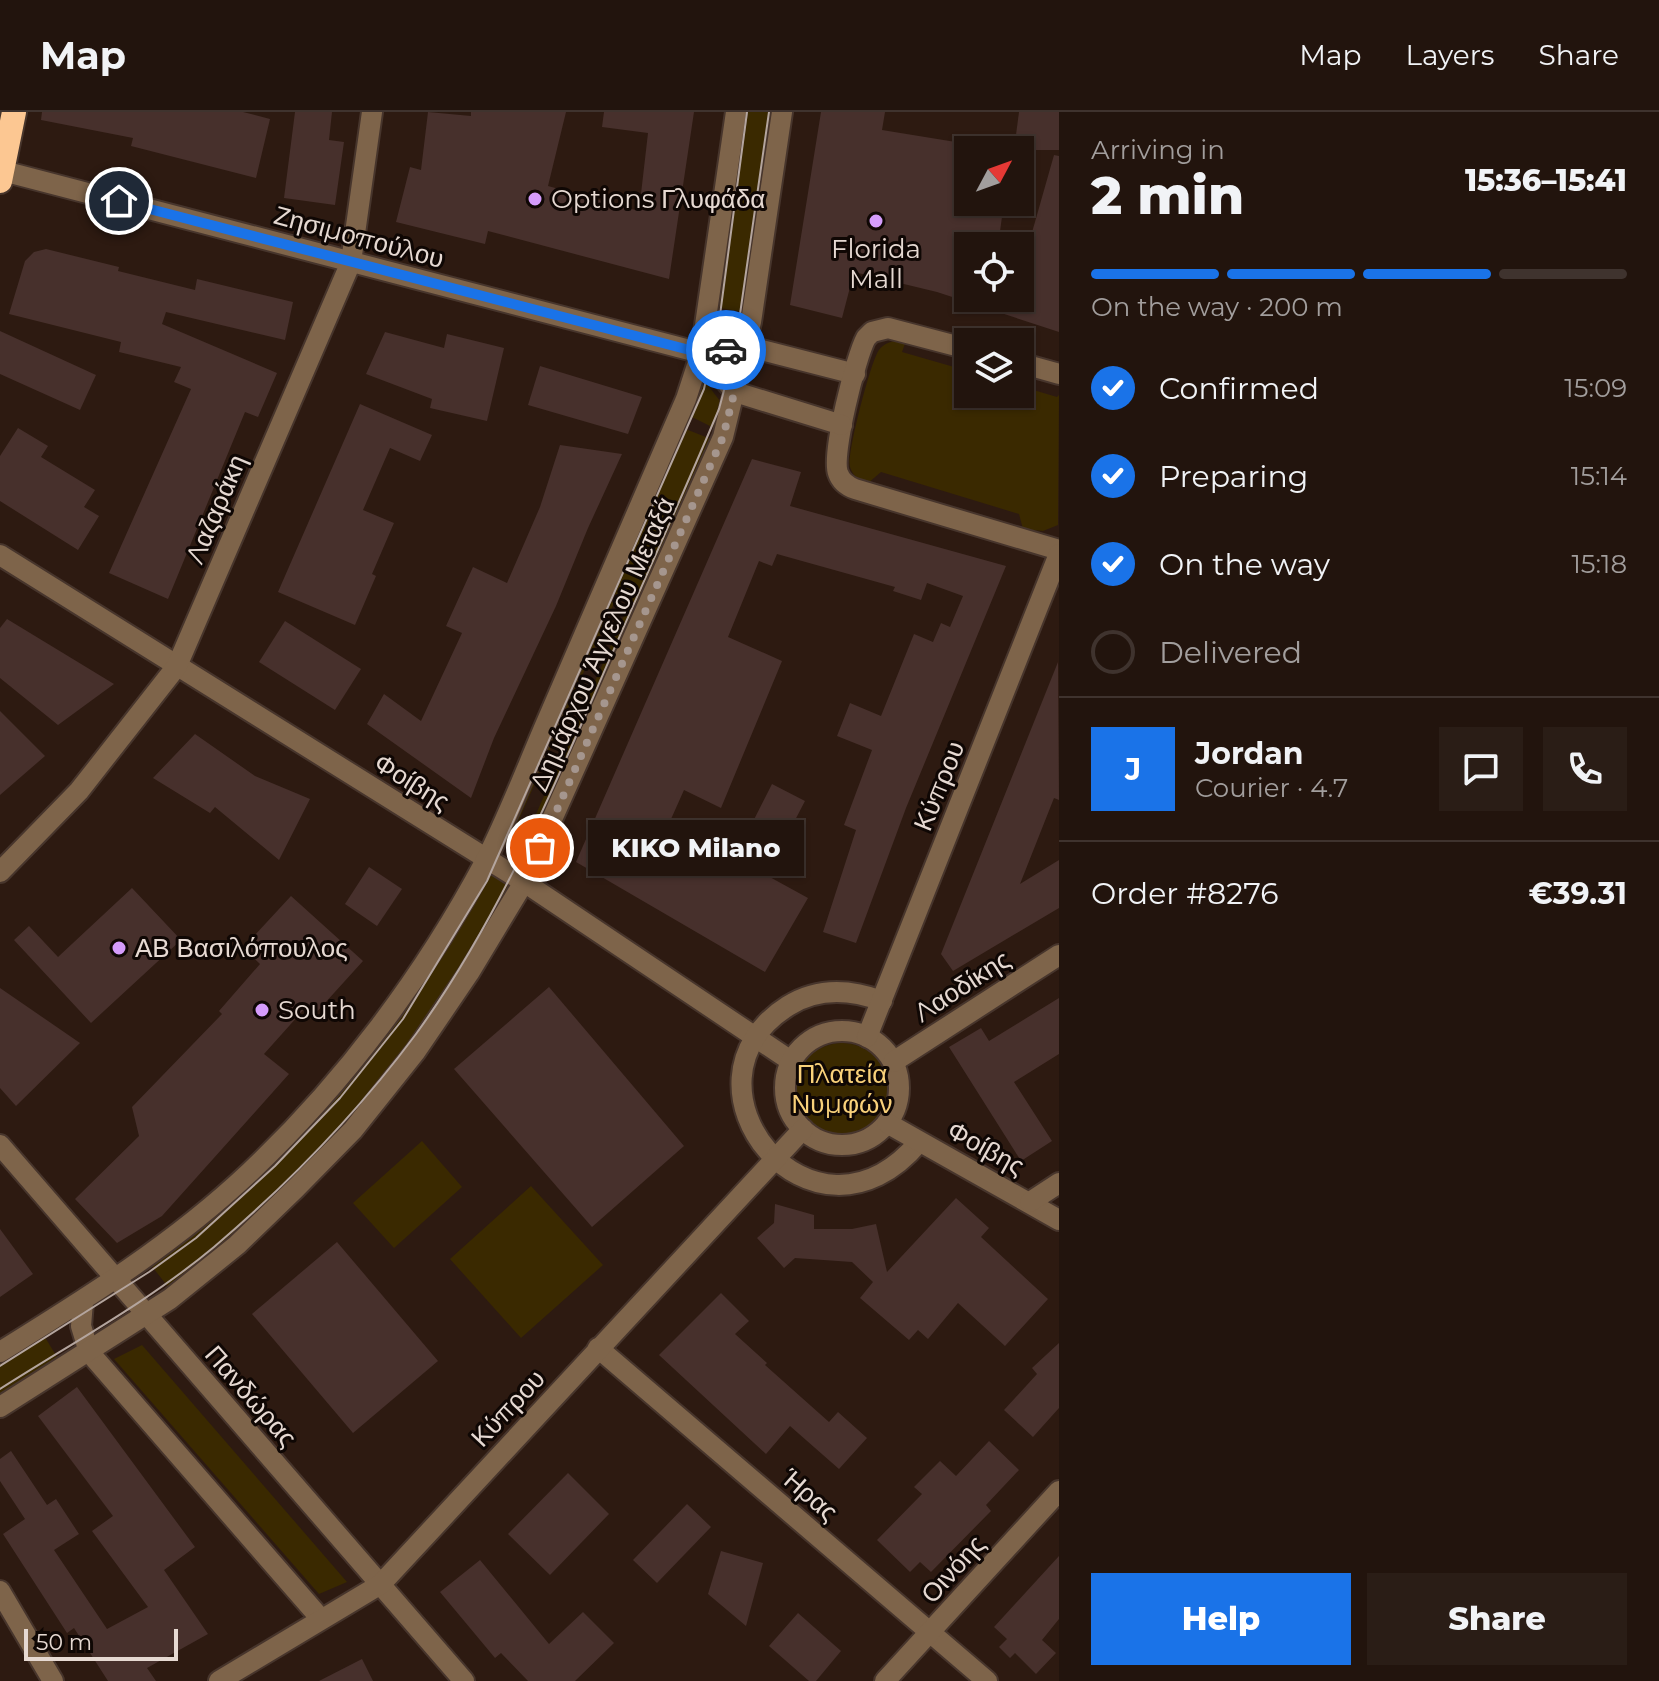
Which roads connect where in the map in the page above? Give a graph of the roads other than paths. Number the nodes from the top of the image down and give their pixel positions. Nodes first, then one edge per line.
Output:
1 (14, 112) edge
2 (372, 112) edge
3 (736, 112) edge
4 (782, 112) edge
5 (2, 176) edge
6 (351, 262) junction
7 (954, 345) edge
8 (746, 346) junction
9 (701, 353) junction
10 (1034, 367) edge
11 (855, 374) junction
12 (1059, 374) edge
13 (735, 392) junction
14 (842, 425) junction
15 (1059, 552) edge
16 (0, 555) edge
17 (177, 666) junction
18 (486, 859) junction
19 (0, 872) edge
20 (524, 882) junction
21 (1059, 955) edge
22 (882, 1001) junction
23 (867, 1037) junction
24 (756, 1038) junction
25 (791, 1061) junction
26 (893, 1062) junction
27 (887, 1123) junction
28 (803, 1129) junction
29 (919, 1142) junction
30 (0, 1145) edge
31 (775, 1160) junction
32 (1059, 1183) edge
33 (1030, 1202) junction
34 (1059, 1220) edge
35 (118, 1279) junction
36 (83, 1302) junction
37 (147, 1316) junction
38 (598, 1348) junction
39 (0, 1352) edge
40 (89, 1352) junction
41 (0, 1407) edge
42 (1059, 1491) edge
43 (381, 1584) junction
44 (0, 1591) edge
45 (321, 1619) junction
46 (930, 1632) junction
47 (53, 1681) edge
48 (219, 1681) edge
49 (464, 1681) edge
50 (885, 1681) edge
51 (987, 1681) edge

1 - 5 highway
2 - 6 street, Λαζαράκη
3 - 9 street, Δημάρχου Άγγελου Μεταξά
4 - 8 street, Δημάρχου Άγγελου Μεταξά
5 - 6 street, Ζησιμοπούλου
6 - 9 street, Ζησιμοπούλου
6 - 17 street, Λαζαράκη
7 - 11 street
8 - 9 street, Ζησιμοπούλου
8 - 11 street, Ζησιμοπούλου
8 - 13 street, Δημάρχου Άγγελου Μεταξά
9 - 13 street
9 - 18 street, Δημάρχου Άγγελου Μεταξά
10 - 12 street
11 - 14 street
13 - 14 street
13 - 20 street, Δημάρχου Άγγελου Μεταξά
14 - 15 street
15 - 22 street, Κύπρου
16 - 17 street, Φοίβης
17 - 18 street, Φοίβης
17 - 19 street, Λαζαράκη
18 - 20 street, Φοίβης
18 - 35 street, Δημάρχου Άγγελου Μεταξά
20 - 24 street, Φοίβης
20 - 37 street, Δημάρχου Άγγελου Μεταξά
21 - 26 street, Λαοδίκης
22 - 23 street, Κύπρου
22 - 24 street
23 - 25 street
23 - 26 street
24 - 25 street, Φοίβης
24 - 31 street
25 - 28 street
26 - 27 street
27 - 28 street
27 - 29 street, Φοίβης
28 - 31 street, Κύπρου
29 - 31 street
29 - 33 street, Φοίβης
30 - 35 street, Πανδώρας
31 - 38 street, Κύπρου
32 - 33 street
33 - 34 street, Φοίβης
35 - 36 street, Δημάρχου Άγγελου Μεταξά
35 - 37 street, Πανδώρας
36 - 39 street, Δημάρχου Άγγελου Μεταξά
36 - 40 street
37 - 40 street, Δημάρχου Άγγελου Μεταξά
37 - 43 street, Πανδώρας
38 - 43 street, Κύπρου
38 - 46 street, Ήρας
40 - 41 street, Δημάρχου Άγγελου Μεταξά
40 - 45 street
42 - 46 street, Οινόης
43 - 45 street, Κύπρου
43 - 49 street, Πανδώρας
44 - 47 street
45 - 48 street, Κύπρου
46 - 50 street, Οινόης
46 - 51 street, Ήρας

